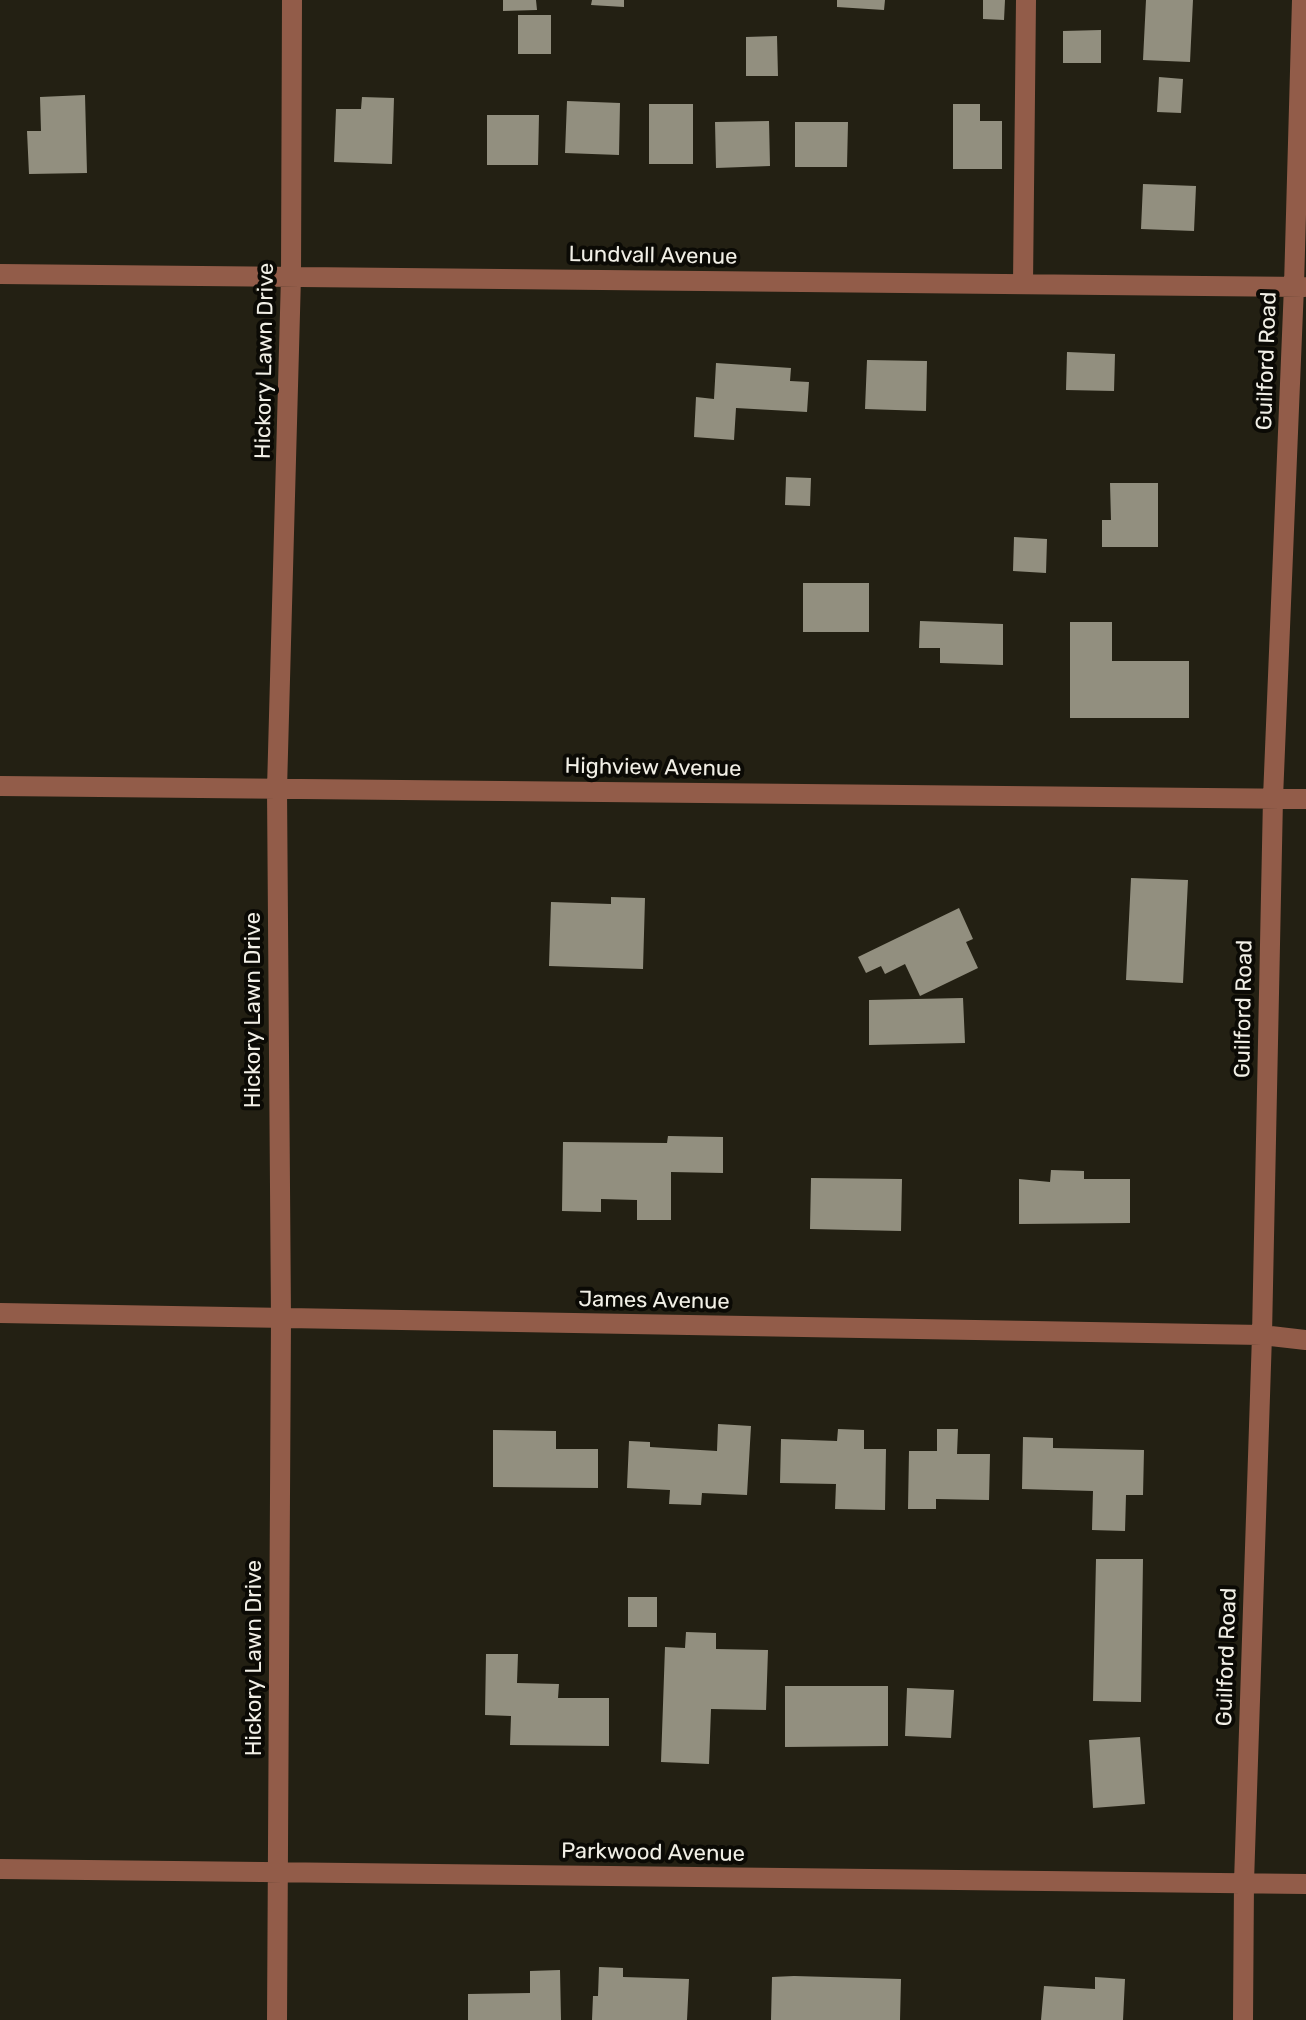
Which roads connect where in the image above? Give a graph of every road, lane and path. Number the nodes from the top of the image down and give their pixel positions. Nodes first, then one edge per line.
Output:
1 (292, 0) edge
2 (1026, 0) edge
3 (1302, 0) edge
4 (0, 274) edge
5 (291, 276) junction
6 (1023, 284) junction
7 (1300, 286) edge
8 (0, 786) edge
9 (277, 789) junction
10 (1273, 798) junction
11 (1306, 799) edge
12 (0, 1313) edge
13 (281, 1319) junction
14 (1262, 1335) junction
15 (1306, 1340) edge
16 (0, 1869) edge
17 (278, 1873) junction
18 (1244, 1882) junction
19 (1306, 1884) edge
20 (277, 2020) edge
21 (1243, 2020) edge

1 - 5 street, Hickory Lawn Drive
2 - 6 street
3 - 7 street, Guilford Road
4 - 5 street, Lundvall Avenue
5 - 6 street, Lundvall Avenue
5 - 9 street, Hickory Lawn Drive
6 - 7 street, Lundvall Avenue
7 - 10 street, Guilford Road
8 - 9 street, Highview Avenue
9 - 10 street, Highview Avenue
9 - 13 street, Hickory Lawn Drive
10 - 11 street, Highview Avenue
10 - 14 street, Guilford Road
12 - 13 street, James Avenue
13 - 14 street, James Avenue
13 - 17 street, Hickory Lawn Drive
14 - 15 street, James Avenue
14 - 18 street, Guilford Road
16 - 17 street, Parkwood Avenue
17 - 18 street, Parkwood Avenue
17 - 20 street, Hickory Lawn Drive
18 - 19 street, Parkwood Avenue
18 - 21 street, Guilford Road

